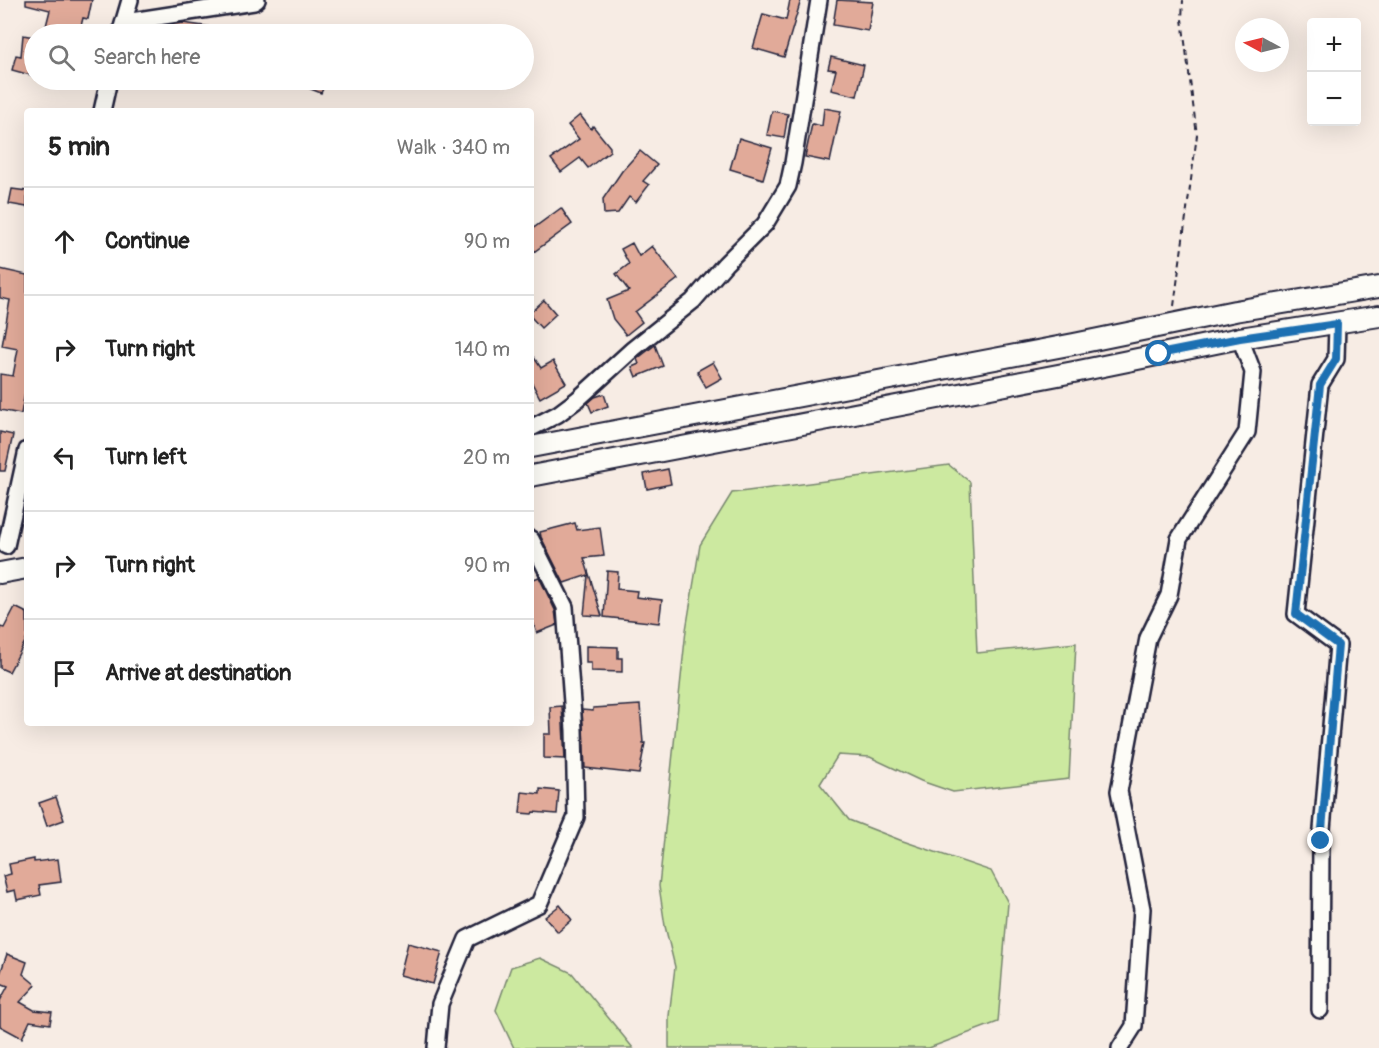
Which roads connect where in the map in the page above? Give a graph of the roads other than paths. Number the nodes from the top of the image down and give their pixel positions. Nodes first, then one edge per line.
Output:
1 (130, 0) edge
2 (257, 0) edge
3 (819, 0) edge
4 (124, 24) edge
5 (142, 24) edge
6 (107, 90) edge
7 (103, 108) edge
8 (1379, 287) edge
9 (1379, 316) edge
10 (1337, 324) junction
11 (1240, 338) junction
12 (534, 426) edge
13 (534, 446) edge
14 (24, 464) edge
15 (534, 475) edge
16 (534, 545) edge
17 (6, 546) dead end
18 (24, 569) edge
19 (0, 573) edge
20 (1320, 1010) dead end
21 (436, 1048) edge
22 (1120, 1048) edge

1 - 4 street
2 - 5 street
3 - 12 street
6 - 7 street
8 - 13 main road
9 - 10 main road
10 - 11 main road
10 - 20 street
11 - 15 main road
11 - 22 street
14 - 17 street
16 - 21 street
18 - 19 main road

